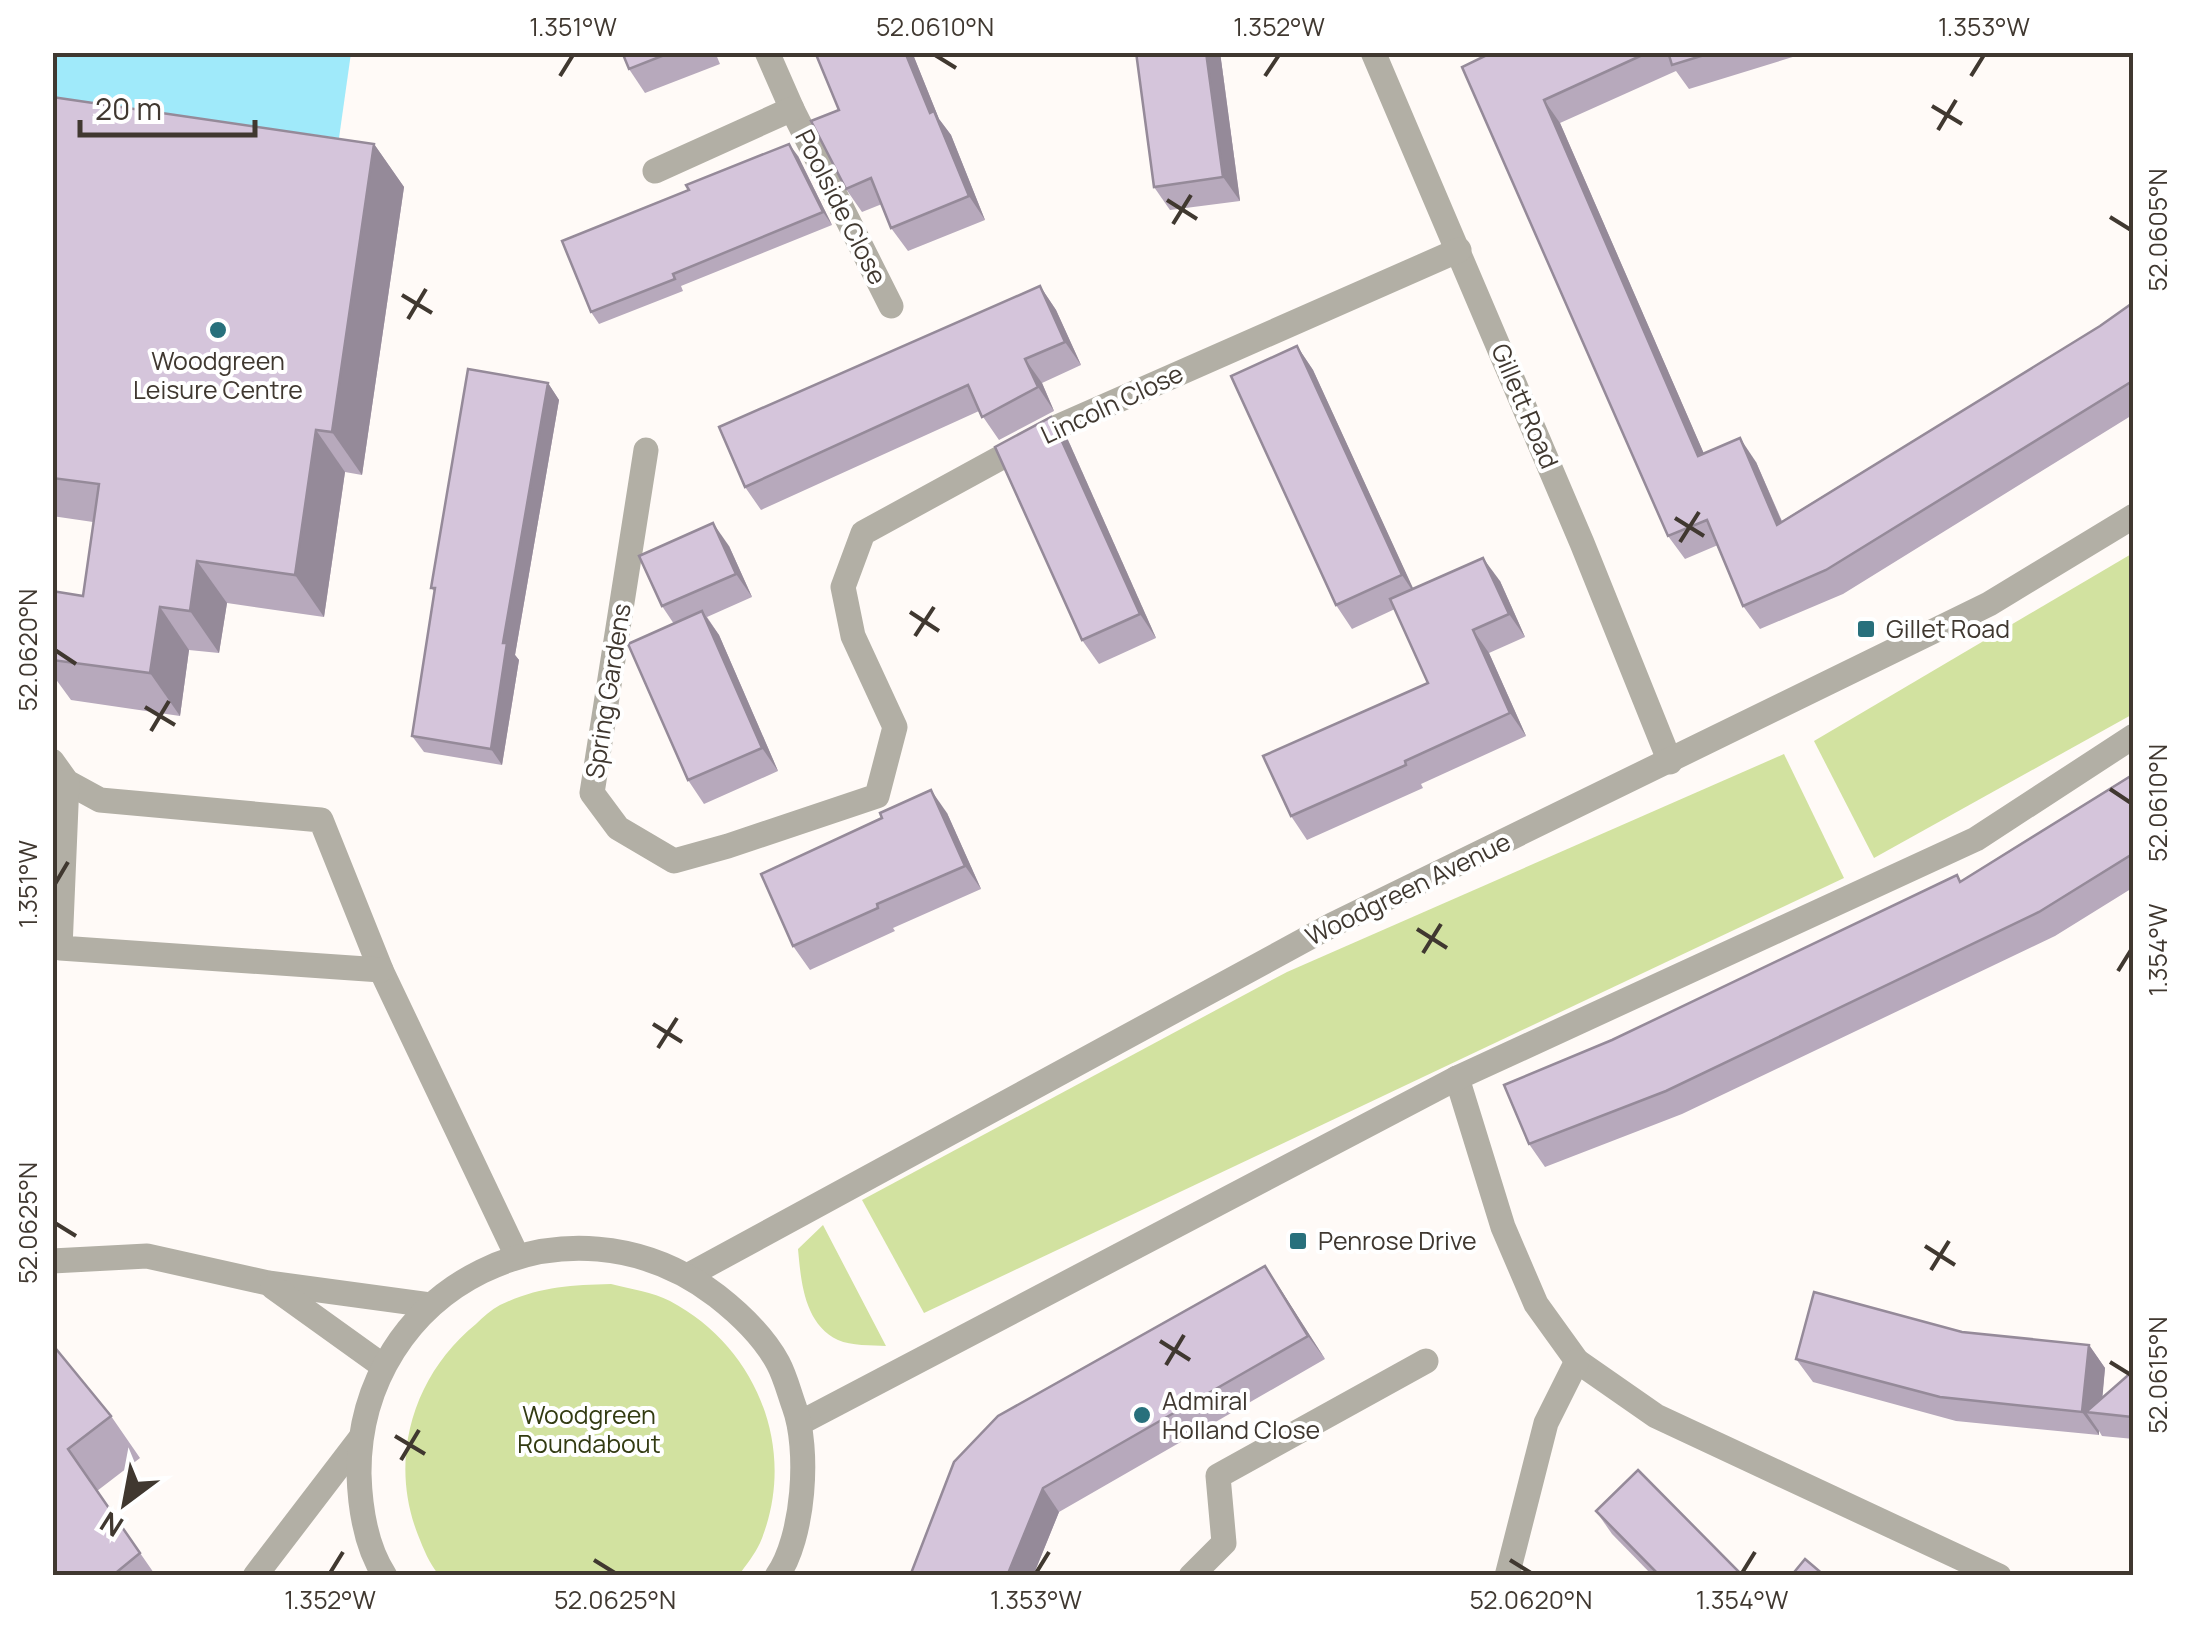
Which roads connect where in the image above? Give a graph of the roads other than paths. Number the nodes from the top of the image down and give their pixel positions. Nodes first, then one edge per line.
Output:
1 (767, 52) edge
2 (1373, 52) edge
3 (792, 109) junction
4 (655, 171) dead end
5 (1459, 250) junction
6 (891, 306) dead end
7 (646, 450) dead end
8 (2134, 516) edge
9 (2134, 736) edge
10 (1670, 762) junction
11 (60, 772) edge
12 (877, 796) joint
13 (381, 970) junction
14 (1457, 1078) junction
15 (517, 1256) junction
16 (52, 1261) edge
17 (689, 1275) junction
18 (268, 1283) junction
19 (430, 1305) junction
20 (1426, 1360) dead end
21 (1578, 1361) junction
22 (382, 1366) junction
23 (800, 1423) junction
24 (359, 1440) junction
25 (780, 1574) edge
26 (255, 1576) edge
27 (385, 1576) edge
28 (1192, 1576) edge
29 (1507, 1576) edge
30 (1999, 1576) edge

1 - 3 street, Poolside Close
2 - 5 street, Gillett Road
3 - 4 street, Poolside Close
3 - 6 street, Poolside Close
5 - 10 street, Gillett Road
5 - 12 street, Lincoln Close
7 - 12 street, Spring Gardens
8 - 10 street, Woodgreen Avenue
9 - 14 street
10 - 17 street, Woodgreen Avenue
11 - 13 street
11 - 13 street
13 - 15 street
14 - 21 street
14 - 23 street
15 - 17 street
15 - 19 street
16 - 18 street
17 - 23 street
18 - 19 street
18 - 22 street
19 - 22 street
20 - 28 street
21 - 29 street
21 - 30 street
22 - 24 street
23 - 25 street
24 - 26 street
24 - 27 street

